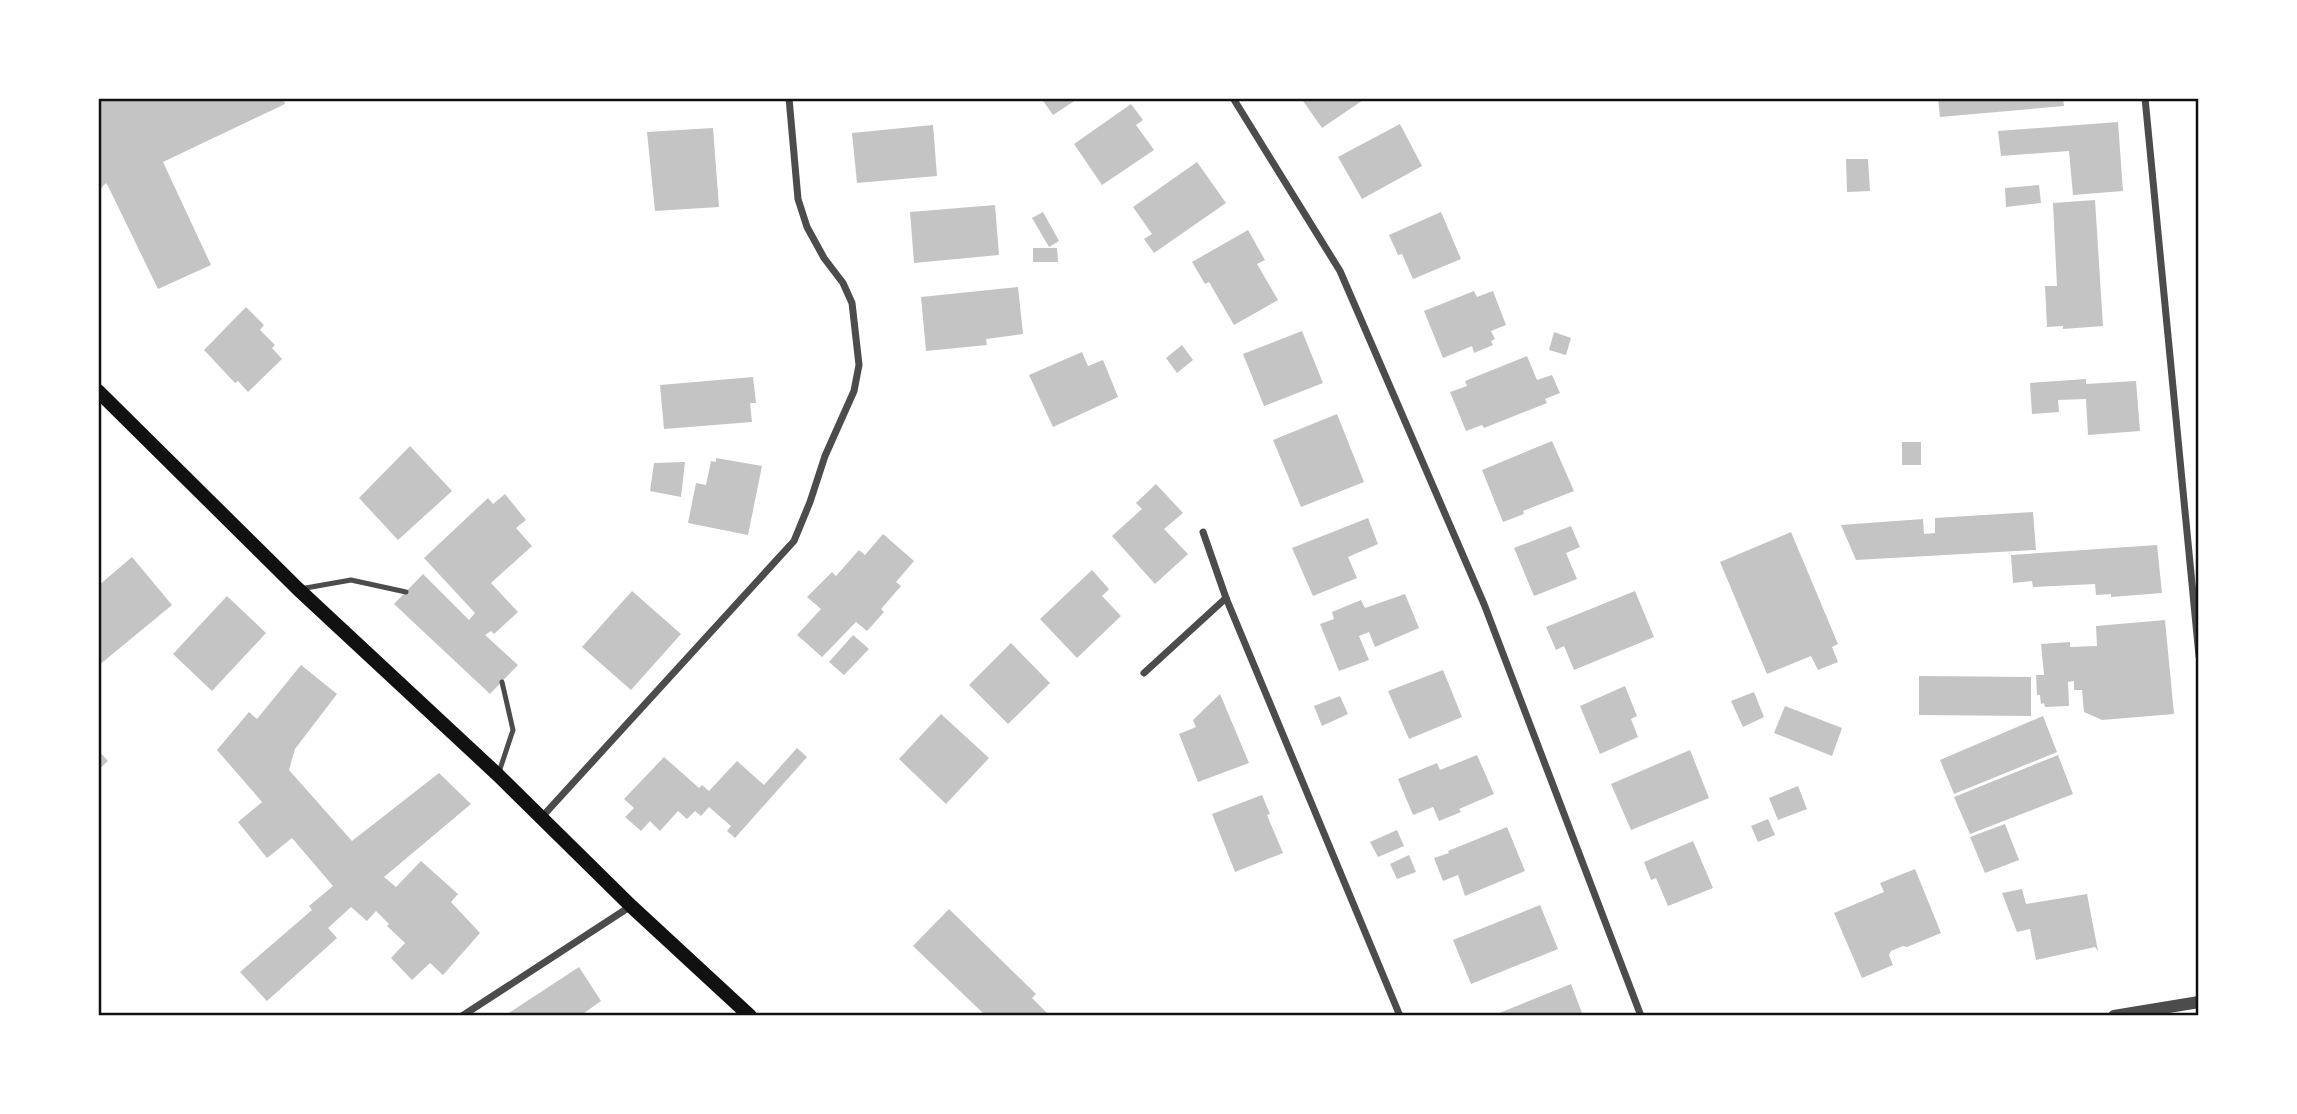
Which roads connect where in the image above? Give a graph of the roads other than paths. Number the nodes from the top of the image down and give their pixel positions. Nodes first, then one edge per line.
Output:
1 (789, 98) edge
2 (1233, 98) edge
3 (2145, 98) edge
4 (98, 391) edge
5 (1203, 532) dead end
6 (298, 589) junction
7 (407, 592) dead end
8 (1226, 598) junction
9 (2199, 656) edge
10 (1144, 673) dead end
11 (502, 682) dead end
12 (498, 775) junction
13 (541, 818) junction
14 (631, 906) junction
15 (2199, 1002) edge
16 (462, 1016) edge
17 (750, 1016) edge
18 (1400, 1016) edge
19 (1641, 1016) edge
20 (2114, 1016) edge

1 - 13 street
2 - 19 street
3 - 9 street
4 - 6 main road
5 - 8 street
6 - 7 lane
6 - 12 main road
8 - 10 street
8 - 18 street
11 - 12 lane
12 - 13 main road
13 - 14 main road
14 - 16 street
14 - 17 main road
15 - 20 street

